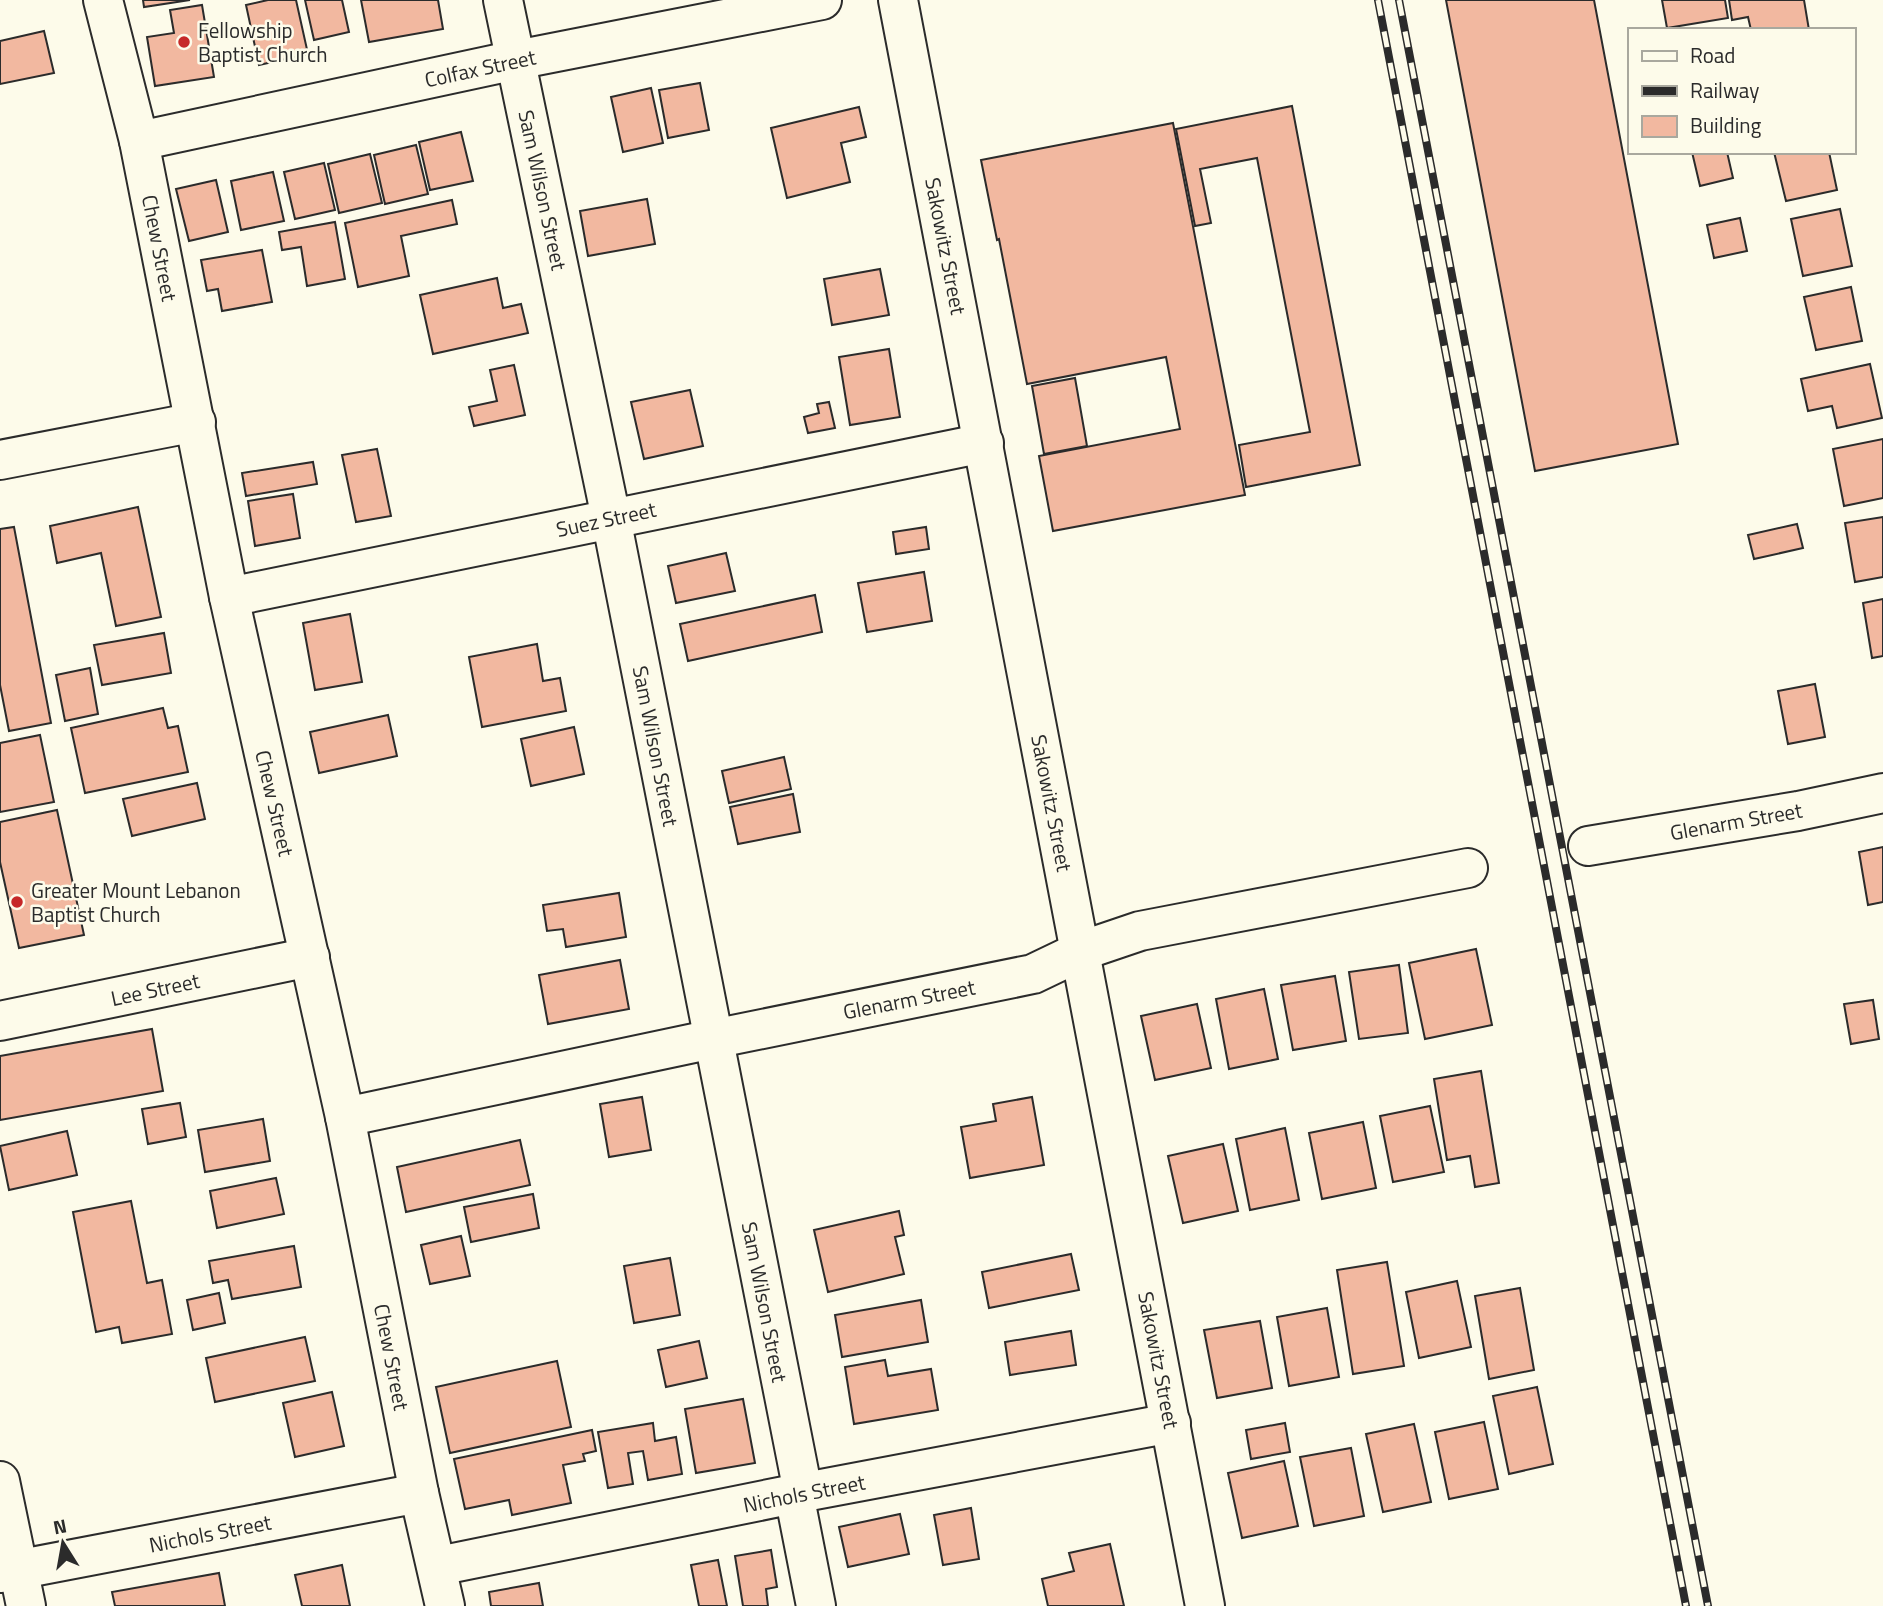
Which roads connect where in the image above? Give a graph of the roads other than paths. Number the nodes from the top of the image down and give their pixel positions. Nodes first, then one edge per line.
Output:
1 (103, 0) edge
2 (503, 0) edge
3 (822, 0) edge
4 (898, 0) edge
5 (516, 60) junction
6 (139, 141) junction
7 (196, 422) junction
8 (984, 443) junction
9 (0, 460) edge
10 (611, 518) junction
11 (229, 597) junction
12 (1883, 793) edge
13 (1588, 846) dead end
14 (1468, 867) dead end
15 (1081, 951) junction
16 (310, 957) junction
17 (0, 1021) edge
18 (713, 1039) junction
19 (345, 1117) junction
20 (1171, 1423) junction
21 (0, 1481) edge
22 (419, 1493) junction
23 (798, 1493) junction
24 (438, 1566) junction
25 (15, 1583) edge
26 (445, 1606) edge
27 (816, 1606) edge
28 (1205, 1606) edge

1 - 6 street, Chew Street
2 - 5 street, Sam Wilson Street
3 - 5 street, Colfax Street
4 - 8 street, Sakowitz Street
5 - 6 street, Colfax Street
5 - 10 street, Sam Wilson Street
6 - 7 street, Chew Street
7 - 9 street
7 - 11 street, Chew Street
8 - 10 street, Suez Street
8 - 15 street, Sakowitz Street
10 - 11 street, Suez Street
10 - 18 street, Sam Wilson Street
11 - 16 street, Chew Street
12 - 13 street, Glenarm Street
14 - 15 street, Glenarm Street
15 - 18 street, Glenarm Street
15 - 20 street, Sakowitz Street
16 - 17 street, Lee Street
16 - 19 street, Chew Street
18 - 19 street, Glenarm Street
18 - 23 street, Sam Wilson Street
19 - 22 street, Chew Street
20 - 23 street, Nichols Street
20 - 28 street, Sakowitz Street
21 - 25 street
22 - 24 street, Chew Street
22 - 25 street, Nichols Street
23 - 24 street, Nichols Street
23 - 27 street, Sam Wilson Street
24 - 26 street, Chew Street

